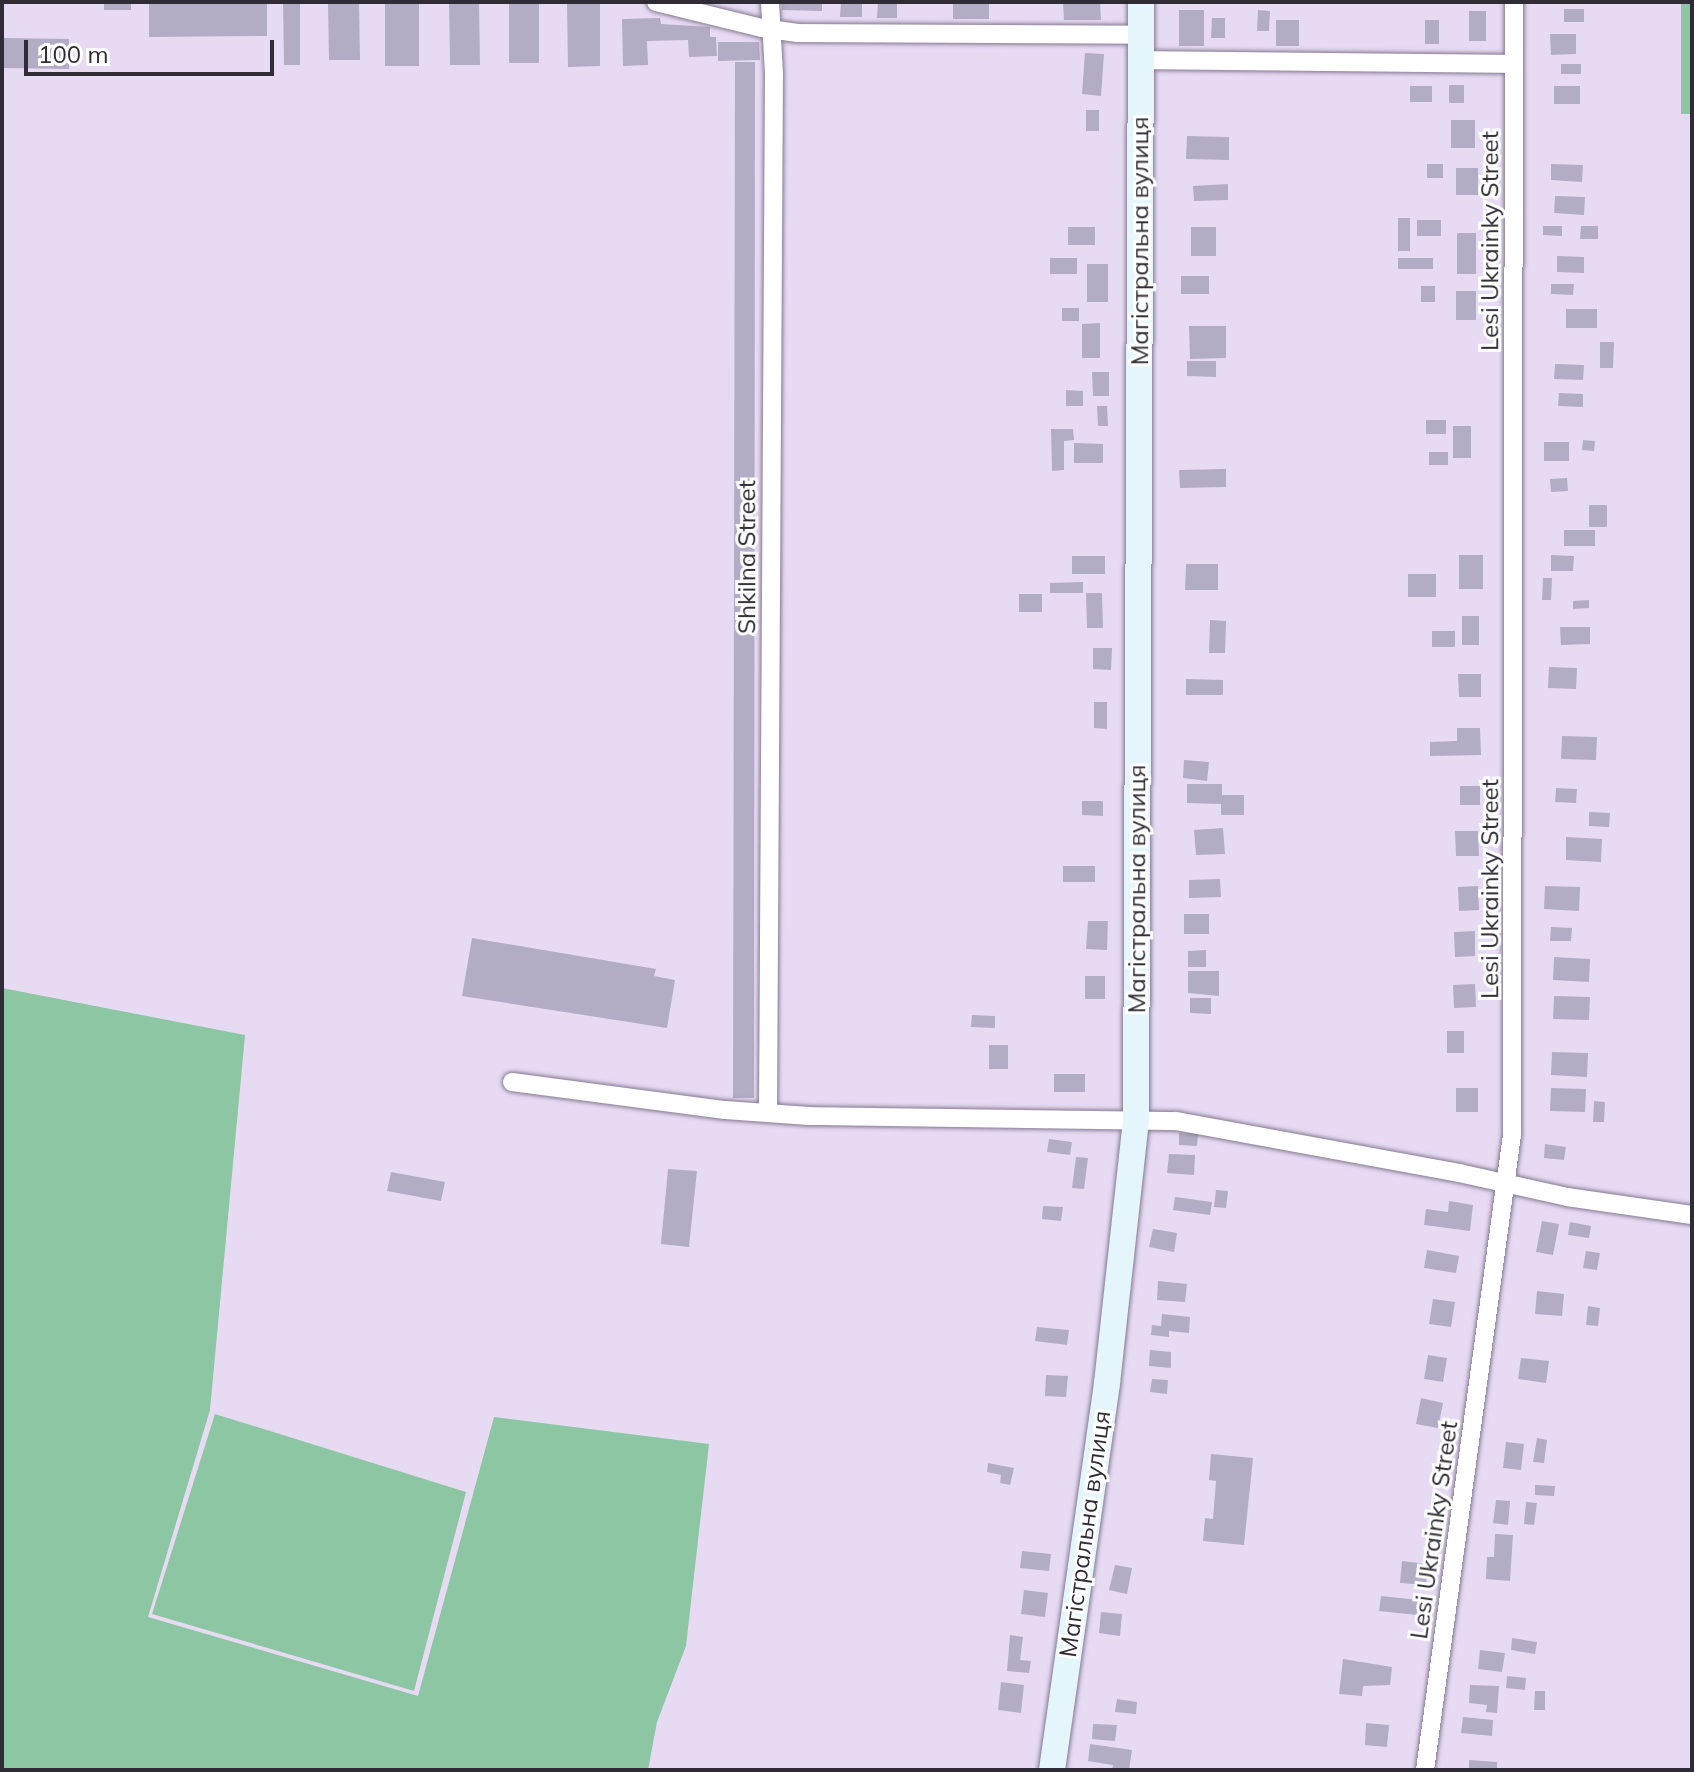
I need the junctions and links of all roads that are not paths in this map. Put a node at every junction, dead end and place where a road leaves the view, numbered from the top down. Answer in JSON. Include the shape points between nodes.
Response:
{"nodes":[{"id":1,"x":656,"y":2,"type":"edge"},
{"id":2,"x":770,"y":2,"type":"edge"},
{"id":3,"x":1141,"y":2,"type":"edge"},
{"id":4,"x":1514,"y":2,"type":"edge"},
{"id":5,"x":773,"y":30,"type":"junction"},
{"id":6,"x":1140,"y":48,"type":"junction"},
{"id":7,"x":1514,"y":64,"type":"junction"},
{"id":8,"x":512,"y":1082,"type":"dead end"},
{"id":9,"x":768,"y":1112,"type":"junction"},
{"id":10,"x":1136,"y":1120,"type":"junction"},
{"id":11,"x":1507,"y":1184,"type":"junction"},
{"id":12,"x":1692,"y":1215,"type":"edge"},
{"id":13,"x":1052,"y":1770,"type":"edge"},
{"id":14,"x":1425,"y":1770,"type":"edge"}],
"edges":[{"from":1,"to":5,"type":"street"},
{"from":2,"to":5,"type":"street","name":"Shkilna Street"},
{"from":3,"to":6,"type":"main road","name":"Магістральна вулиця"},
{"from":4,"to":7,"type":"street","name":"Lesi Ukrainky Street"},
{"from":5,"to":6,"type":"street"},
{"from":5,"to":9,"type":"street","name":"Shkilna Street"},
{"from":6,"to":7,"type":"street"},
{"from":6,"to":10,"type":"main road","name":"Магістральна вулиця"},
{"from":7,"to":11,"type":"street","name":"Lesi Ukrainky Street","via":[[1513,1072]]},
{"from":8,"to":9,"type":"street"},
{"from":9,"to":10,"type":"street","via":[[848,1118]]},
{"from":10,"to":11,"type":"street","via":[[1191,1123]]},
{"from":10,"to":13,"type":"main road","name":"Магістральна вулиця","via":[[1107,1383]]},
{"from":11,"to":12,"type":"street"},
{"from":11,"to":14,"type":"street","name":"Lesi Ukrainky Street"}]}
